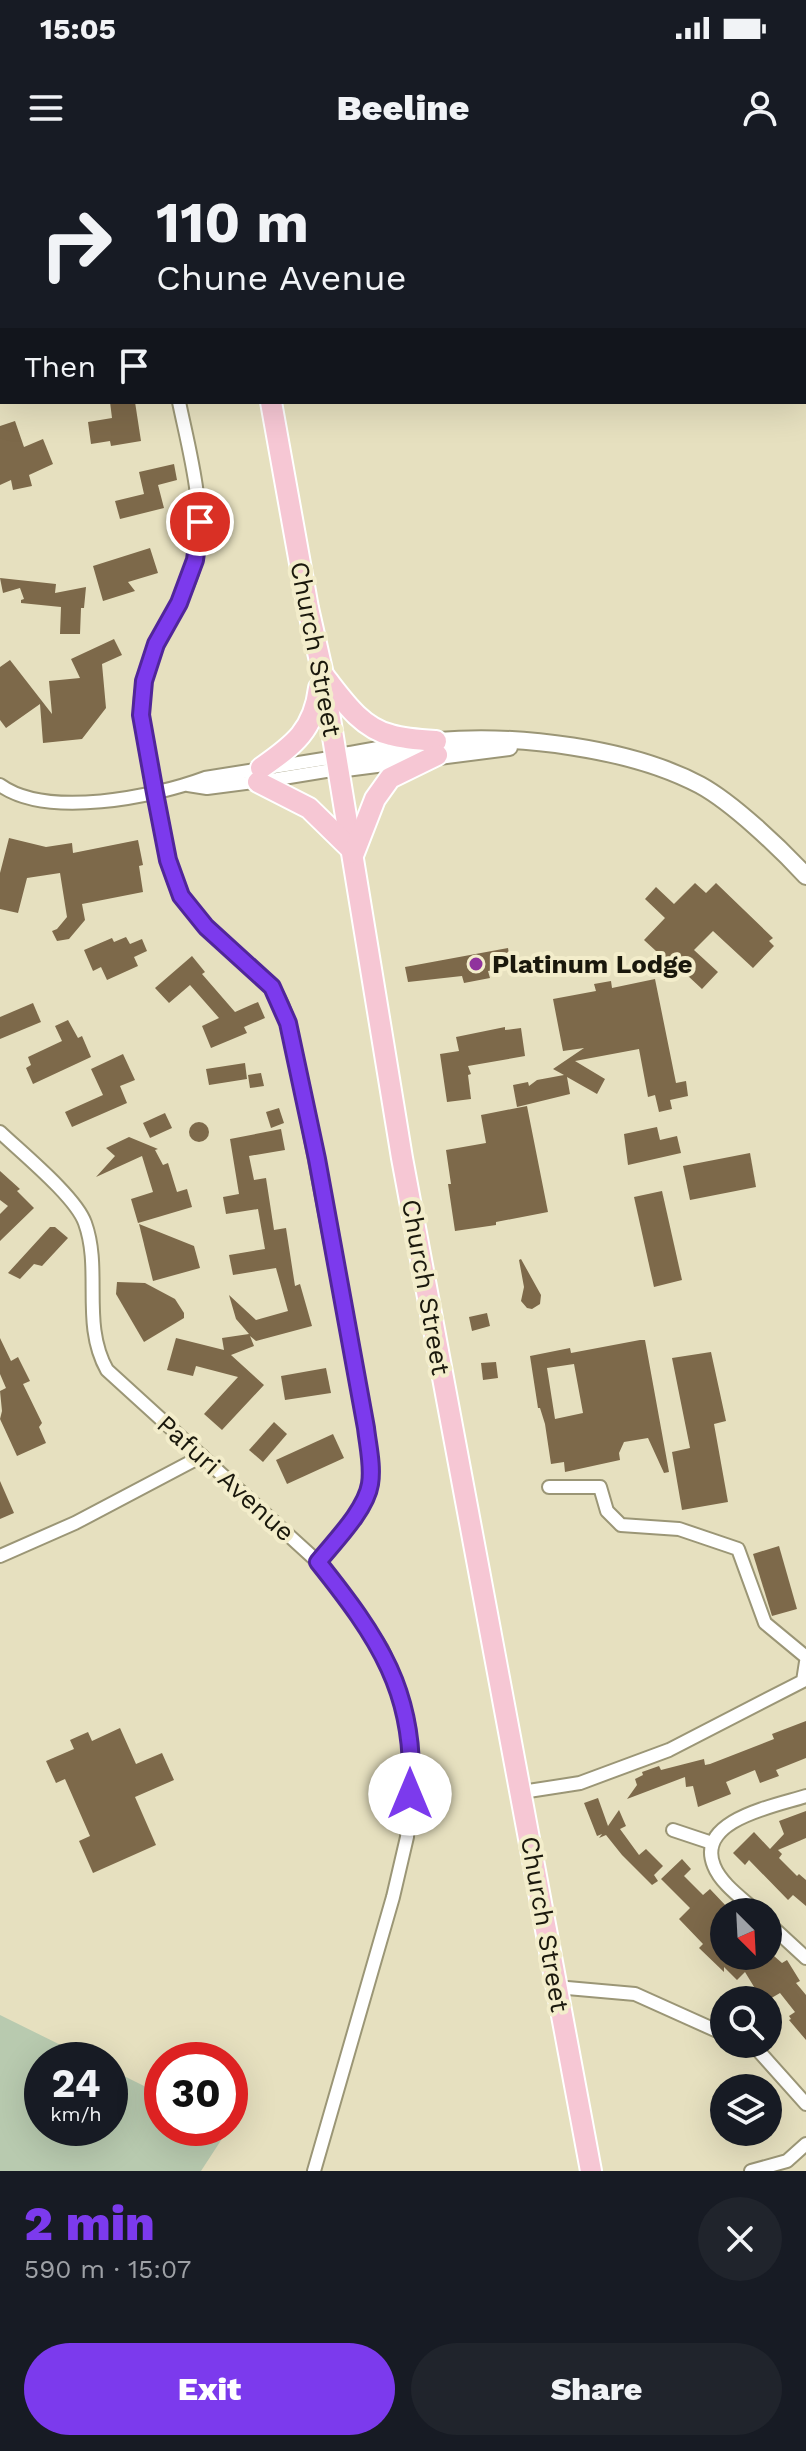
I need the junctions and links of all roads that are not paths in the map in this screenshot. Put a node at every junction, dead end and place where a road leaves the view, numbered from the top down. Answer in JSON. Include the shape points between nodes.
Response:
{"nodes":[{"id":1,"x":179,"y":404,"type":"edge"},
{"id":2,"x":271,"y":404,"type":"edge"},
{"id":3,"x":322,"y":671,"type":"junction"},
{"id":4,"x":436,"y":748,"type":"junction"},
{"id":5,"x":337,"y":763,"type":"junction"},
{"id":6,"x":260,"y":775,"type":"junction"},
{"id":7,"x":0,"y":785,"type":"edge"},
{"id":8,"x":155,"y":793,"type":"junction"},
{"id":9,"x":352,"y":852,"type":"junction"},
{"id":10,"x":806,"y":876,"type":"edge"},
{"id":11,"x":0,"y":1132,"type":"edge"},
{"id":12,"x":202,"y":1456,"type":"junction"},
{"id":13,"x":549,"y":1487,"type":"dead end"},
{"id":14,"x":0,"y":1556,"type":"edge"},
{"id":15,"x":318,"y":1562,"type":"junction"},
{"id":16,"x":806,"y":1660,"type":"edge"},
{"id":17,"x":522,"y":1792,"type":"junction"},
{"id":18,"x":806,"y":1796,"type":"edge"},
{"id":19,"x":673,"y":1830,"type":"dead end"},
{"id":20,"x":712,"y":1843,"type":"junction"},
{"id":21,"x":742,"y":1898,"type":"edge"},
{"id":22,"x":782,"y":1936,"type":"edge"},
{"id":23,"x":806,"y":1958,"type":"edge"},
{"id":24,"x":556,"y":1987,"type":"junction"},
{"id":25,"x":710,"y":2028,"type":"edge"},
{"id":26,"x":765,"y":2058,"type":"edge"},
{"id":27,"x":806,"y":2104,"type":"edge"},
{"id":28,"x":806,"y":2144,"type":"edge"},
{"id":29,"x":314,"y":2171,"type":"edge"},
{"id":30,"x":591,"y":2171,"type":"edge"},
{"id":31,"x":751,"y":2171,"type":"edge"}],
"edges":[{"from":1,"to":8,"type":"street","via":[[200,522],[195,560],[144,681],[141,715]]},
{"from":2,"to":3,"type":"main road","name":"Church Street"},
{"from":3,"to":4,"type":"main road","via":[[344,703],[375,729]]},
{"from":3,"to":5,"type":"main road","name":"Church Street"},
{"from":3,"to":6,"type":"main road","via":[[309,723]]},
{"from":4,"to":5,"type":"street"},
{"from":4,"to":9,"type":"main road","via":[[390,778],[371,806]]},
{"from":4,"to":10,"type":"street","via":[[483,739],[534,742],[624,757],[671,772],[703,786]]},
{"from":5,"to":6,"type":"street"},
{"from":5,"to":9,"type":"main road","name":"Church Street"},
{"from":6,"to":8,"type":"street","via":[[205,778]]},
{"from":6,"to":9,"type":"main road","via":[[309,808]]},
{"from":7,"to":8,"type":"street","via":[[30,799],[66,804]]},
{"from":8,"to":15,"type":"street","via":[[181,896],[206,927],[272,987],[295,1055],[371,1468],[363,1504]]},
{"from":9,"to":17,"type":"main road","name":"Church Street","via":[[402,1158]]},
{"from":11,"to":12,"type":"street","name":"Pafuri Avenue","via":[[84,1220],[90,1238],[95,1333],[107,1370]]},
{"from":12,"to":14,"type":"street"},
{"from":12,"to":15,"type":"street","name":"Pafuri Avenue"},
{"from":13,"to":16,"type":"street","via":[[600,1487],[607,1511],[621,1525],[679,1529],[738,1549],[765,1623]]},
{"from":15,"to":29,"type":"street","name":"Pafuri Avenue","via":[[387,1662],[408,1722],[412,1772],[407,1837],[393,1897]]},
{"from":16,"to":17,"type":"street","via":[[803,1681],[669,1750],[580,1783]]},
{"from":17,"to":24,"type":"main road","name":"Church Street"},
{"from":18,"to":20,"type":"street","via":[[724,1827]]},
{"from":19,"to":20,"type":"street"},
{"from":20,"to":21,"type":"street","via":[[714,1867]]},
{"from":22,"to":23,"type":"street"},
{"from":24,"to":25,"type":"street","via":[[635,1994]]},
{"from":24,"to":30,"type":"main road","name":"Church Street"},
{"from":26,"to":27,"type":"street"},
{"from":28,"to":31,"type":"street","via":[[787,2161]]}]}
